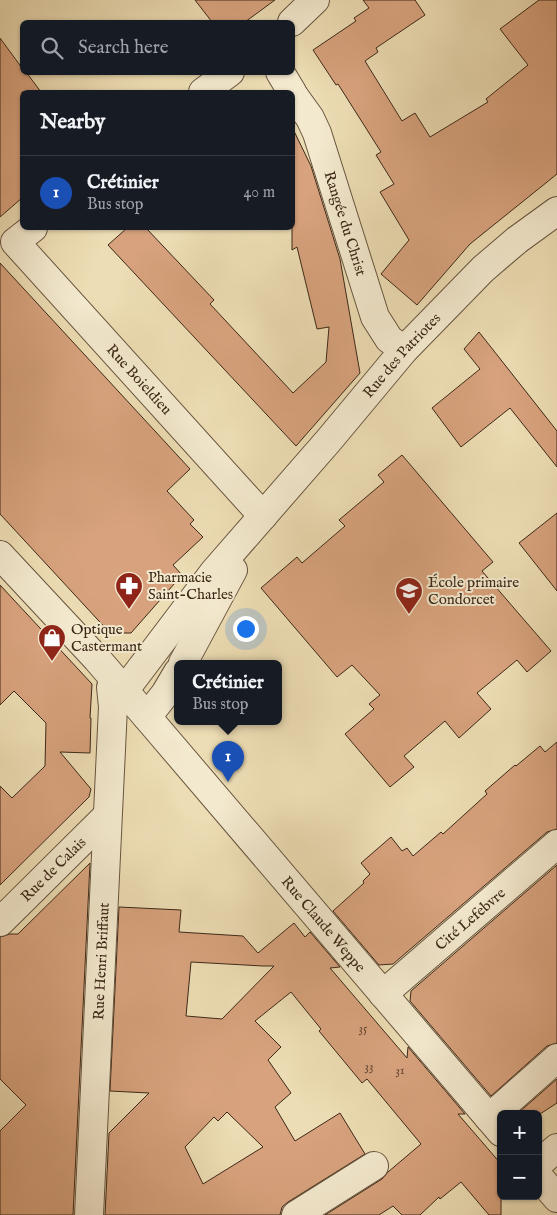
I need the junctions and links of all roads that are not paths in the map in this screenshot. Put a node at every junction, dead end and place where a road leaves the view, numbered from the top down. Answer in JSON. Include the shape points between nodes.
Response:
{"nodes":[{"id":1,"x":315,"y":0,"type":"edge"},
{"id":2,"x":294,"y":20,"type":"edge"},
{"id":3,"x":226,"y":75,"type":"edge"},
{"id":4,"x":282,"y":75,"type":"edge"},
{"id":5,"x":206,"y":90,"type":"edge"},
{"id":6,"x":290,"y":90,"type":"edge"},
{"id":7,"x":295,"y":97,"type":"edge"},
{"id":8,"x":557,"y":211,"type":"edge"},
{"id":9,"x":24,"y":235,"type":"edge"},
{"id":10,"x":404,"y":350,"type":"junction"},
{"id":11,"x":263,"y":516,"type":"junction"},
{"id":12,"x":0,"y":555,"type":"edge"},
{"id":13,"x":185,"y":660,"type":"edge"},
{"id":14,"x":174,"y":679,"type":"edge"},
{"id":15,"x":118,"y":699,"type":"junction"},
{"id":16,"x":147,"y":717,"type":"junction"},
{"id":17,"x":110,"y":758,"type":"junction"},
{"id":18,"x":183,"y":760,"type":"junction"},
{"id":19,"x":107,"y":816,"type":"junction"},
{"id":20,"x":557,"y":844,"type":"edge"},
{"id":21,"x":0,"y":922,"type":"edge"},
{"id":22,"x":383,"y":994,"type":"junction"},
{"id":23,"x":557,"y":1058,"type":"edge"},
{"id":24,"x":495,"y":1125,"type":"edge"},
{"id":25,"x":557,"y":1148,"type":"edge"},
{"id":26,"x":542,"y":1161,"type":"edge"},
{"id":27,"x":374,"y":1166,"type":"dead end"},
{"id":28,"x":542,"y":1181,"type":"edge"},
{"id":29,"x":557,"y":1198,"type":"edge"},
{"id":30,"x":88,"y":1215,"type":"edge"},
{"id":31,"x":296,"y":1215,"type":"edge"}],
"edges":[{"from":1,"to":2,"type":"street"},
{"from":3,"to":5,"type":"street"},
{"from":4,"to":6,"type":"street","name":"Rangée du Christ"},
{"from":7,"to":10,"type":"street","name":"Rangée du Christ","via":[[310,118],[320,141],[375,317],[389,339]]},
{"from":8,"to":10,"type":"street","name":"Rue des Patriotes","via":[[478,274]]},
{"from":9,"to":11,"type":"street","name":"Rue Boieldieu"},
{"from":10,"to":11,"type":"street","name":"Rue des Patriotes"},
{"from":11,"to":13,"type":"street","name":"Rue des Patriotes"},
{"from":11,"to":15,"type":"street","name":"Rue des Patriotes","via":[[214,572]]},
{"from":12,"to":15,"type":"street","name":"Rue Henri Briffaut","via":[[96,660]]},
{"from":14,"to":16,"type":"street"},
{"from":15,"to":16,"type":"street","name":"Rue Claude Weppe"},
{"from":15,"to":17,"type":"street","name":"Rue Henri Briffaut"},
{"from":16,"to":18,"type":"street","name":"Rue Claude Weppe"},
{"from":17,"to":18,"type":"street","via":[[122,740],[136,732],[154,736]]},
{"from":17,"to":19,"type":"street","name":"Rue Henri Briffaut"},
{"from":18,"to":22,"type":"street","name":"Rue Claude Weppe"},
{"from":19,"to":21,"type":"street","name":"Rue de Calais"},
{"from":19,"to":30,"type":"street","name":"Rue Henri Briffaut"},
{"from":20,"to":22,"type":"street","name":"Cité Lefebvre"},
{"from":22,"to":24,"type":"street","name":"Rue Claude Weppe"},
{"from":23,"to":24,"type":"street"},
{"from":25,"to":26,"type":"street"},
{"from":27,"to":31,"type":"street"},
{"from":28,"to":29,"type":"street"}]}
